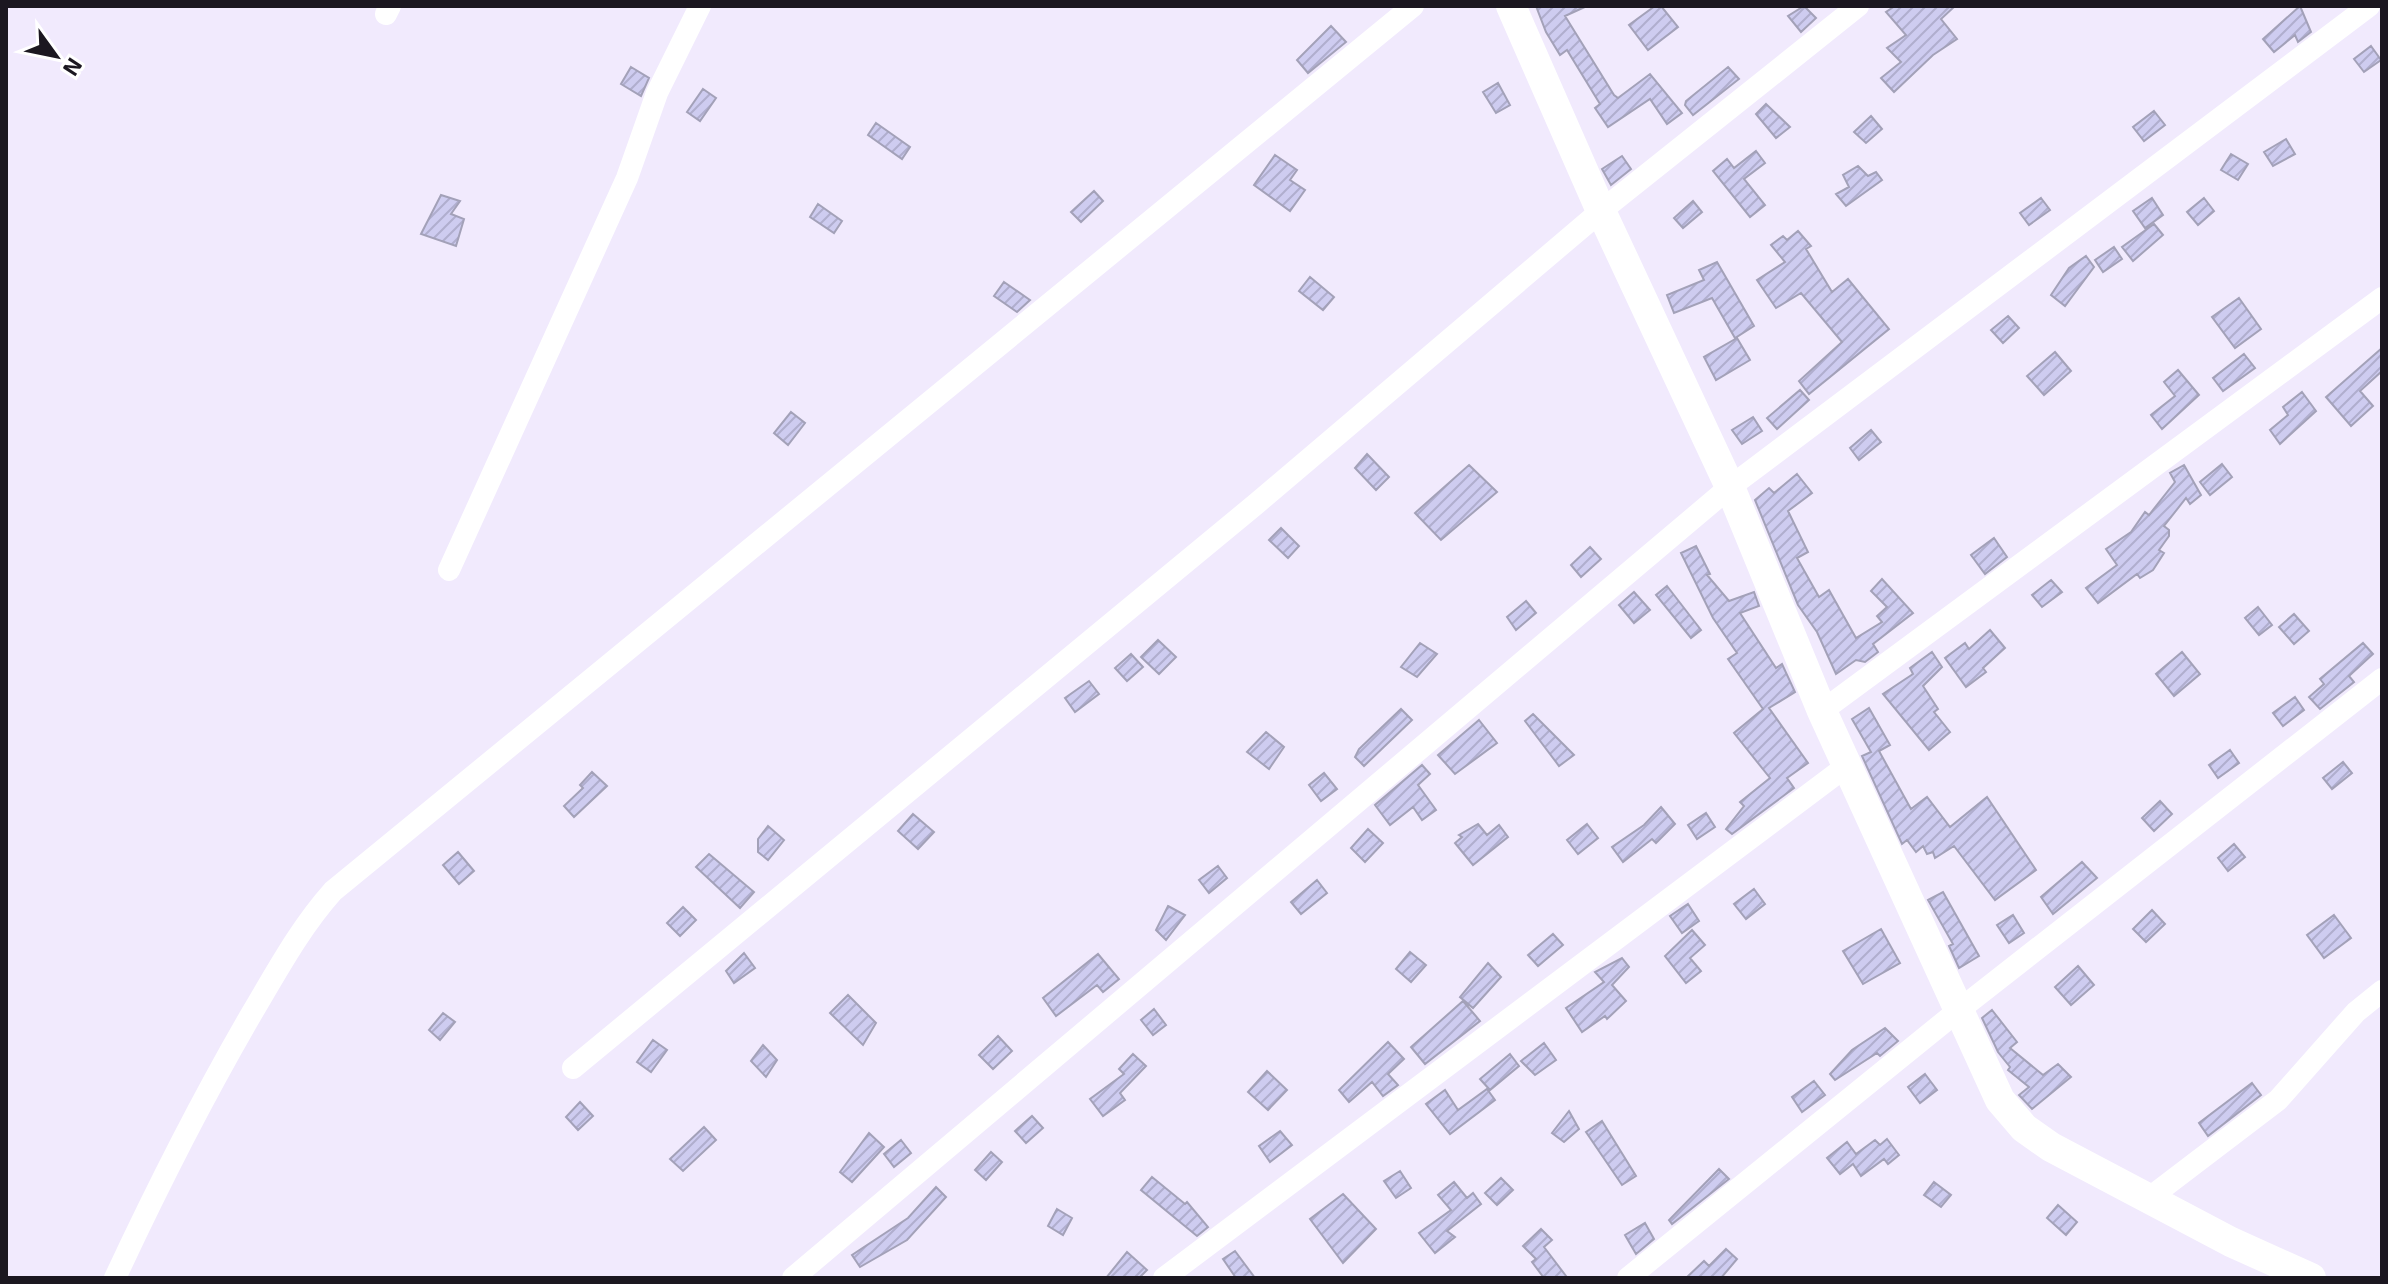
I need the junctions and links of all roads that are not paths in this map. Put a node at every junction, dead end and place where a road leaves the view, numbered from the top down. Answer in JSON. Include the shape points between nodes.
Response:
{"nodes":[{"id":1,"x":700,"y":6,"type":"edge"},
{"id":2,"x":1413,"y":6,"type":"edge"},
{"id":3,"x":1511,"y":6,"type":"edge"},
{"id":4,"x":1858,"y":6,"type":"edge"},
{"id":5,"x":2369,"y":6,"type":"edge"},
{"id":6,"x":1601,"y":211,"type":"junction"},
{"id":7,"x":2382,"y":298,"type":"edge"},
{"id":8,"x":1730,"y":487,"type":"junction"},
{"id":9,"x":449,"y":570,"type":"dead end"},
{"id":10,"x":2382,"y":679,"type":"edge"},
{"id":11,"x":1822,"y":711,"type":"junction"},
{"id":12,"x":1848,"y":765,"type":"junction"},
{"id":13,"x":2382,"y":991,"type":"edge"},
{"id":14,"x":1959,"y":1010,"type":"junction"},
{"id":15,"x":573,"y":1068,"type":"dead end"},
{"id":16,"x":2148,"y":1199,"type":"junction"},
{"id":17,"x":115,"y":1278,"type":"edge"},
{"id":18,"x":793,"y":1278,"type":"edge"},
{"id":19,"x":1164,"y":1278,"type":"edge"},
{"id":20,"x":1628,"y":1278,"type":"edge"},
{"id":21,"x":2311,"y":1278,"type":"edge"}],
"edges":[{"from":1,"to":9,"type":"street"},
{"from":2,"to":17,"type":"street","via":[[333,891],[293,943],[232,1048]]},
{"from":3,"to":6,"type":"street"},
{"from":4,"to":6,"type":"street"},
{"from":5,"to":8,"type":"street"},
{"from":6,"to":8,"type":"street"},
{"from":6,"to":15,"type":"street","via":[[1244,514]]},
{"from":7,"to":11,"type":"street"},
{"from":8,"to":11,"type":"street"},
{"from":8,"to":18,"type":"street"},
{"from":10,"to":14,"type":"street"},
{"from":11,"to":12,"type":"street"},
{"from":12,"to":14,"type":"street"},
{"from":12,"to":19,"type":"street"},
{"from":13,"to":16,"type":"street","via":[[2356,1012],[2278,1100]]},
{"from":14,"to":16,"type":"street","via":[[2000,1100],[2024,1128]]},
{"from":14,"to":20,"type":"street"},
{"from":16,"to":21,"type":"street"}]}
